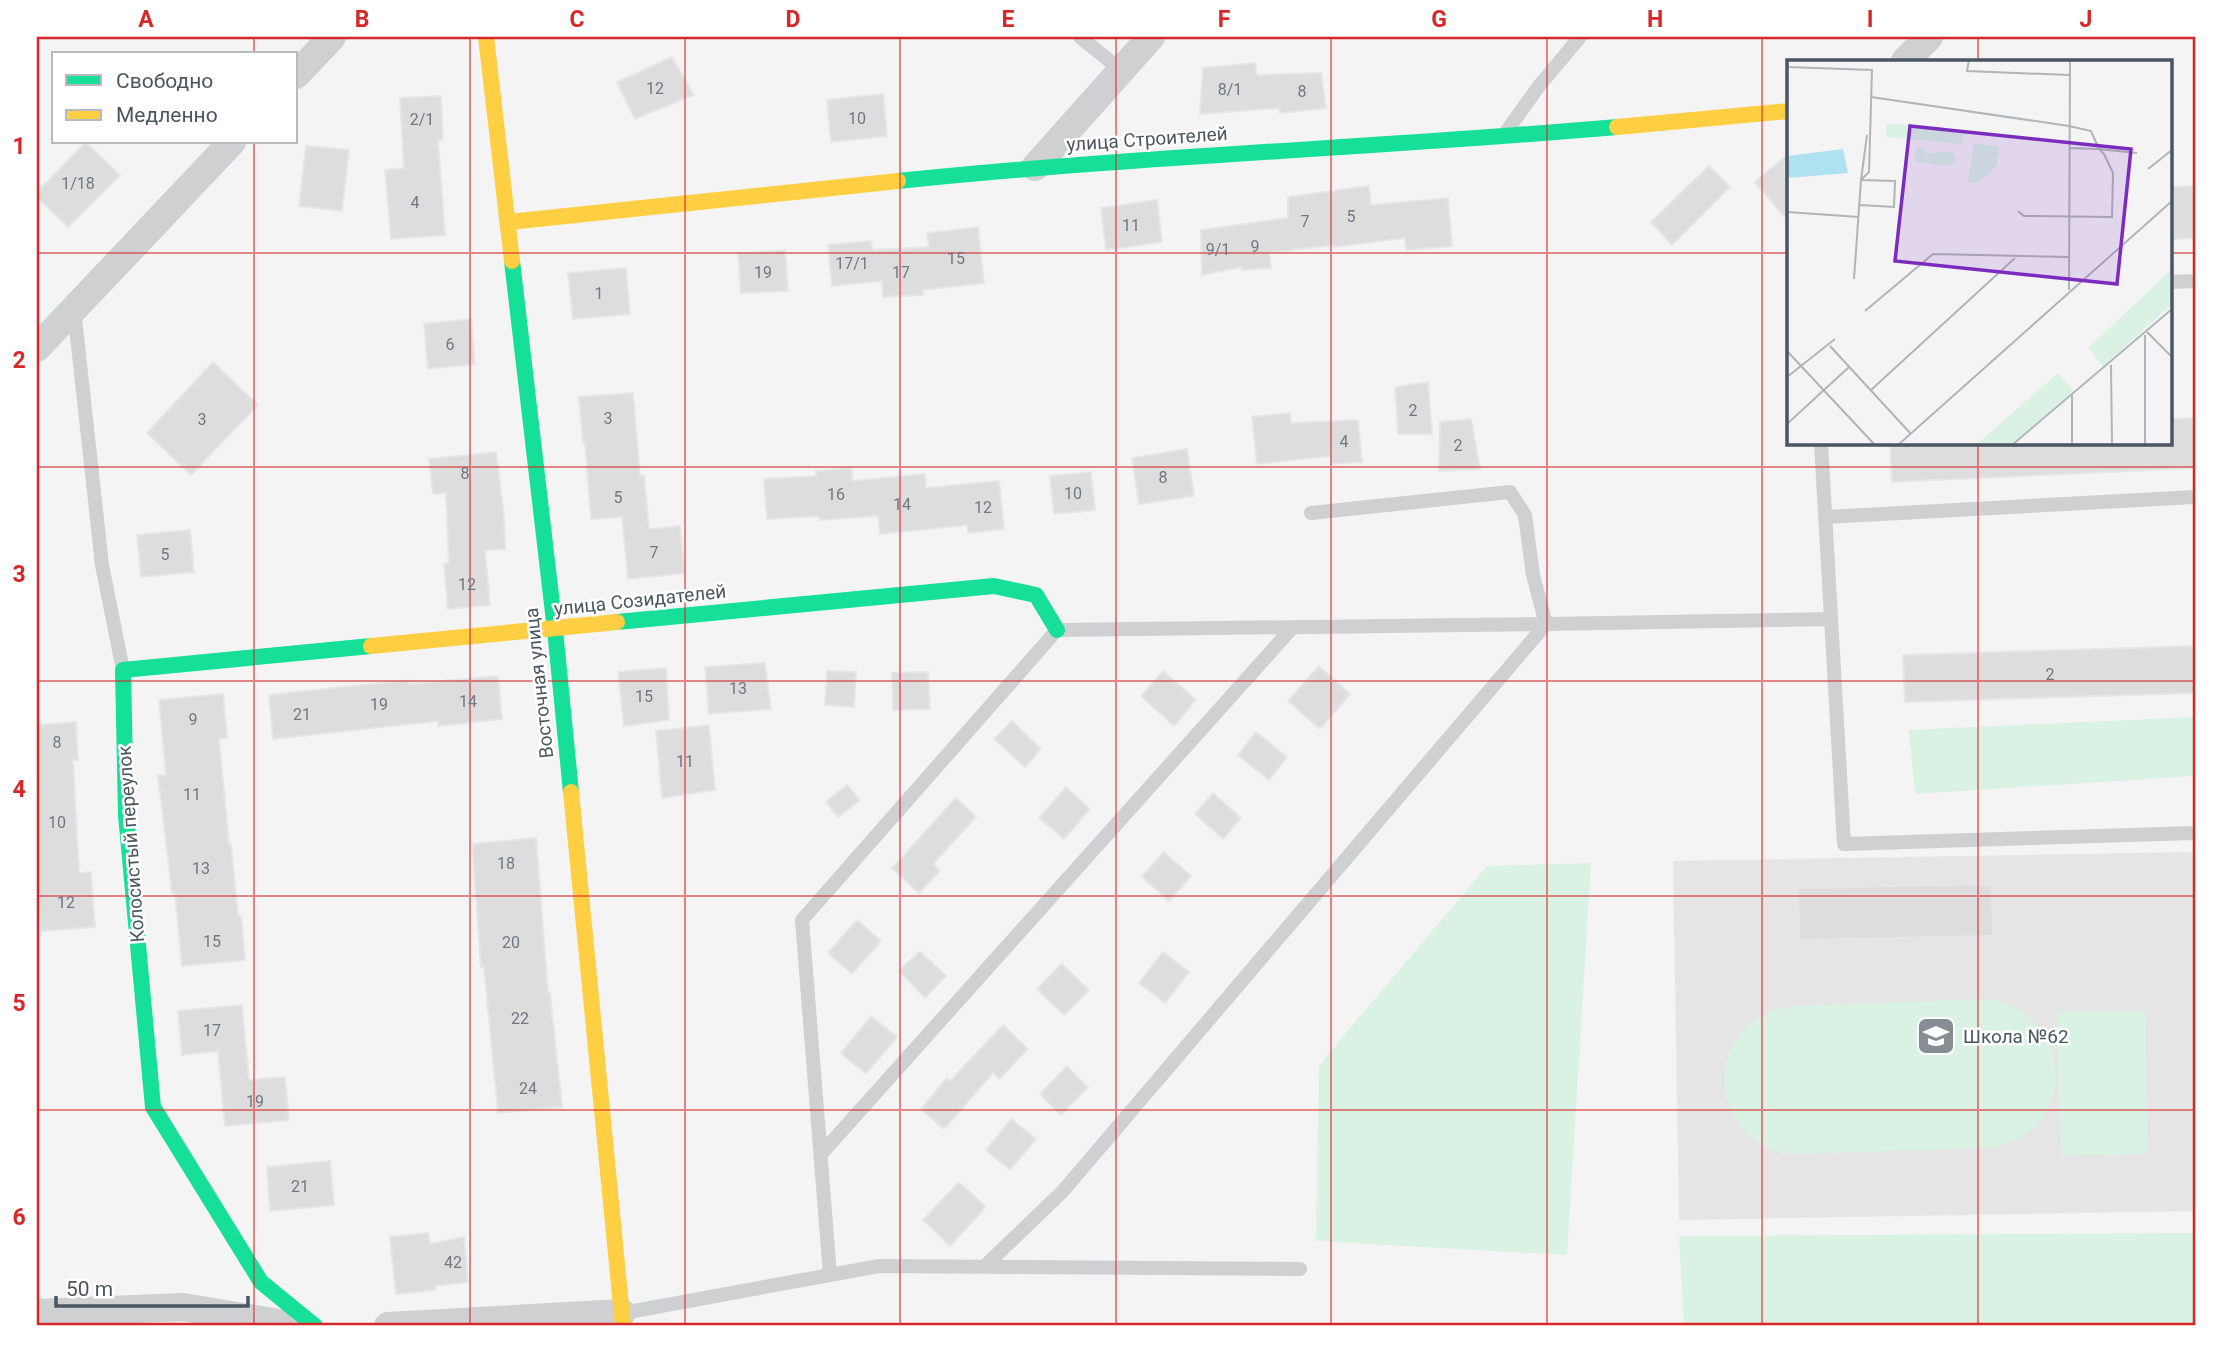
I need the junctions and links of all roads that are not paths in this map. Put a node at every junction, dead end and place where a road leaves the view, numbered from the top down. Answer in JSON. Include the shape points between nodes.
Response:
{"nodes":[{"id":1,"x":332,"y":37,"type":"edge"},
{"id":2,"x":486,"y":37,"type":"edge"},
{"id":3,"x":1080,"y":37,"type":"edge"},
{"id":4,"x":1151,"y":37,"type":"edge"},
{"id":5,"x":1580,"y":37,"type":"edge"},
{"id":6,"x":1929,"y":37,"type":"edge"},
{"id":7,"x":1906,"y":60,"type":"edge"},
{"id":8,"x":1121,"y":70,"type":"junction"},
{"id":9,"x":298,"y":73,"type":"edge"},
{"id":10,"x":1787,"y":111,"type":"edge"},
{"id":11,"x":1502,"y":137,"type":"junction"},
{"id":12,"x":230,"y":144,"type":"edge"},
{"id":13,"x":1035,"y":167,"type":"junction"},
{"id":14,"x":509,"y":222,"type":"junction"},
{"id":15,"x":2195,"y":281,"type":"edge"},
{"id":16,"x":2172,"y":282,"type":"edge"},
{"id":17,"x":74,"y":307,"type":"junction"},
{"id":18,"x":37,"y":348,"type":"edge"},
{"id":19,"x":1821,"y":444,"type":"edge"},
{"id":20,"x":2195,"y":497,"type":"edge"},
{"id":21,"x":1311,"y":513,"type":"dead end"},
{"id":22,"x":1826,"y":517,"type":"junction"},
{"id":23,"x":1831,"y":619,"type":"junction"},
{"id":24,"x":1546,"y":624,"type":"junction"},
{"id":25,"x":1293,"y":627,"type":"junction"},
{"id":26,"x":555,"y":630,"type":"junction"},
{"id":27,"x":1057,"y":630,"type":"junction"},
{"id":28,"x":122,"y":670,"type":"junction"},
{"id":29,"x":2195,"y":833,"type":"edge"},
{"id":30,"x":821,"y":1154,"type":"junction"},
{"id":31,"x":984,"y":1267,"type":"junction"},
{"id":32,"x":1300,"y":1269,"type":"dead end"},
{"id":33,"x":830,"y":1275,"type":"junction"},
{"id":34,"x":37,"y":1313,"type":"edge"},
{"id":35,"x":622,"y":1320,"type":"edge"},
{"id":36,"x":297,"y":1326,"type":"edge"},
{"id":37,"x":315,"y":1326,"type":"edge"},
{"id":38,"x":388,"y":1326,"type":"edge"}],
"edges":[{"from":1,"to":9,"type":"street"},
{"from":2,"to":14,"type":"street","name":"Восточная улица"},
{"from":3,"to":8,"type":"lane"},
{"from":4,"to":8,"type":"street"},
{"from":5,"to":11,"type":"lane"},
{"from":6,"to":7,"type":"street"},
{"from":8,"to":13,"type":"street"},
{"from":10,"to":11,"type":"street","name":"улица Строителей"},
{"from":11,"to":13,"type":"street","name":"улица Строителей"},
{"from":12,"to":17,"type":"street"},
{"from":13,"to":14,"type":"street","name":"улица Строителей"},
{"from":14,"to":26,"type":"street","name":"Восточная улица"},
{"from":15,"to":16,"type":"lane"},
{"from":17,"to":18,"type":"street"},
{"from":17,"to":28,"type":"lane","name":"Колосистый переулок","via":[[102,565]]},
{"from":19,"to":22,"type":"lane"},
{"from":20,"to":22,"type":"lane"},
{"from":21,"to":24,"type":"lane","via":[[1510,492],[1525,515]]},
{"from":22,"to":23,"type":"lane"},
{"from":23,"to":24,"type":"lane"},
{"from":23,"to":29,"type":"lane","via":[[1844,844]]},
{"from":24,"to":25,"type":"lane"},
{"from":24,"to":31,"type":"lane","via":[[1063,1191]]},
{"from":25,"to":27,"type":"lane"},
{"from":25,"to":30,"type":"lane"},
{"from":26,"to":27,"type":"street","name":"улица Созидателей","via":[[994,586],[1036,595]]},
{"from":26,"to":28,"type":"street","name":"улица Созидателей"},
{"from":26,"to":35,"type":"street","name":"Восточная улица"},
{"from":27,"to":30,"type":"lane","via":[[802,920]]},
{"from":28,"to":37,"type":"street","name":"Колосистый переулок","via":[[126,816],[153,1107],[261,1282]]},
{"from":30,"to":33,"type":"lane"},
{"from":31,"to":32,"type":"lane"},
{"from":31,"to":33,"type":"lane","via":[[879,1266]]},
{"from":33,"to":35,"type":"lane"},
{"from":34,"to":36,"type":"street","via":[[183,1307]]},
{"from":35,"to":38,"type":"street"}]}
